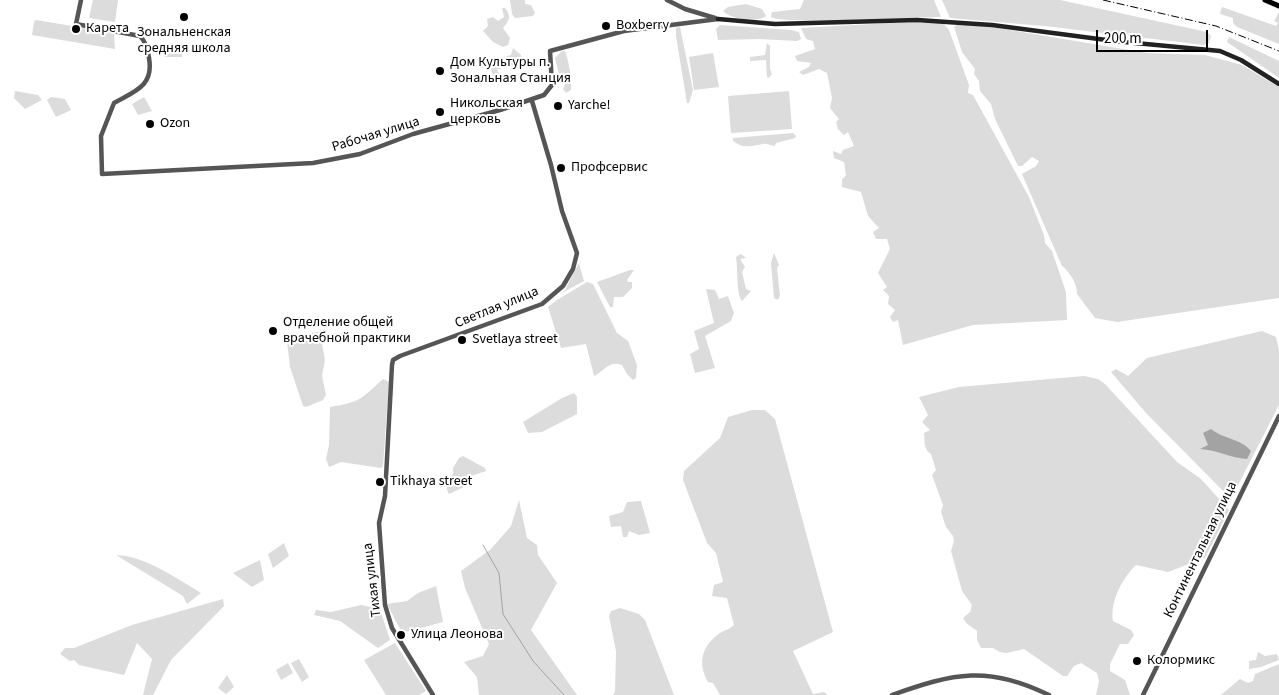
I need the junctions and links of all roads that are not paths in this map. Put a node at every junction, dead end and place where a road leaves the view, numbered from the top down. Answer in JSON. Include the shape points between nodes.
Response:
{"nodes":[{"id":1,"x":81,"y":0,"type":"edge"},
{"id":2,"x":667,"y":0,"type":"edge"},
{"id":3,"x":1265,"y":0,"type":"edge"},
{"id":4,"x":1279,"y":6,"type":"edge"},
{"id":5,"x":718,"y":19,"type":"junction"},
{"id":6,"x":1279,"y":84,"type":"edge"},
{"id":7,"x":532,"y":100,"type":"junction"},
{"id":8,"x":393,"y":360,"type":"joint"},
{"id":9,"x":1279,"y":416,"type":"edge"},
{"id":10,"x":433,"y":695,"type":"edge"},
{"id":11,"x":892,"y":695,"type":"edge"},
{"id":12,"x":1050,"y":695,"type":"edge"},
{"id":13,"x":1143,"y":695,"type":"edge"}],
"edges":[{"from":1,"to":7,"type":"street","name":"Рабочая улица","via":[[76,24],[140,36],[152,69],[141,87],[114,102],[101,136],[102,174],[340,160],[413,134]]},
{"from":2,"to":5,"type":"street"},
{"from":3,"to":4,"type":"main road"},
{"from":5,"to":6,"type":"main road","via":[[792,25],[942,21],[1220,51]]},
{"from":5,"to":7,"type":"street","name":"Рабочая улица","via":[[624,31],[550,51],[552,85],[544,95]]},
{"from":7,"to":8,"type":"street","name":"Светлая улица","via":[[562,211],[577,253],[570,276],[542,304]]},
{"from":8,"to":10,"type":"street","name":"Тихая улица","via":[[379,532],[387,618]]},
{"from":9,"to":13,"type":"street","name":"Континентальная улица"},
{"from":11,"to":12,"type":"street","via":[[947,677],[980,675],[1016,681]]}]}
